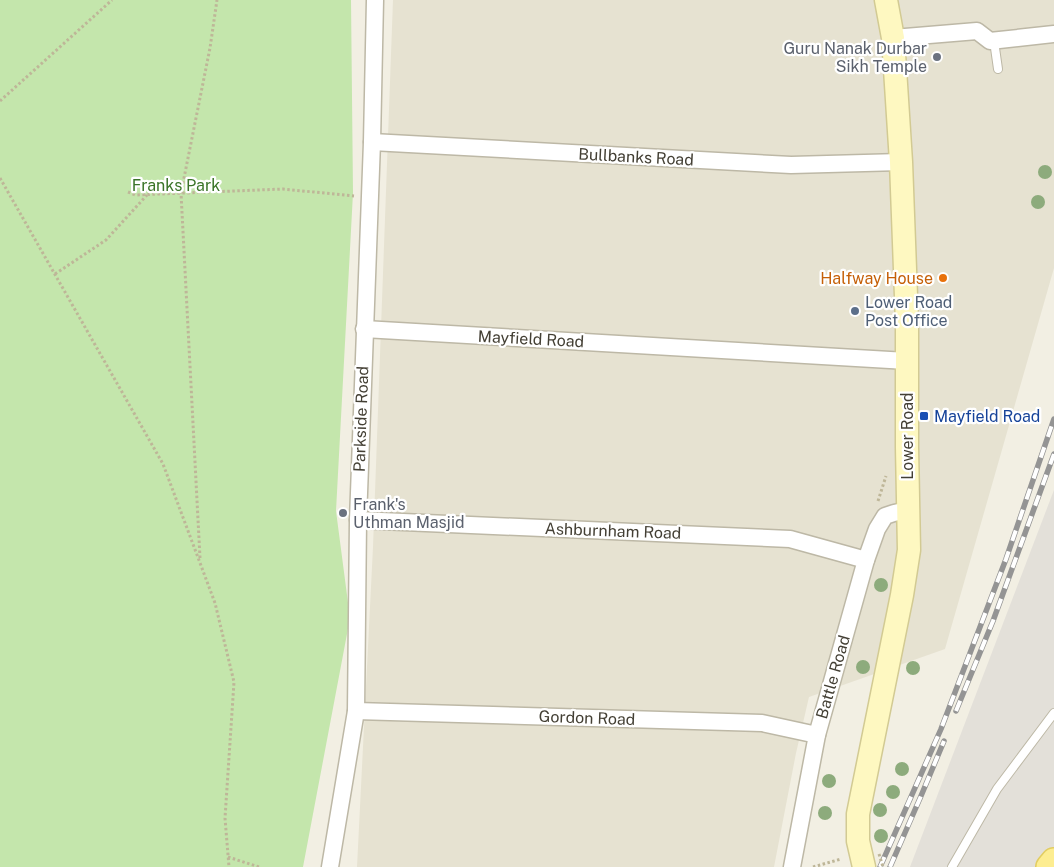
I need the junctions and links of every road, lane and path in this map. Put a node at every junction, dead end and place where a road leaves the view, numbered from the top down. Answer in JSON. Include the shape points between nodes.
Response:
{"nodes":[{"id":1,"x":112,"y":0,"type":"edge"},
{"id":2,"x":217,"y":0,"type":"edge"},
{"id":3,"x":375,"y":0,"type":"edge"},
{"id":4,"x":886,"y":0,"type":"edge"},
{"id":5,"x":1054,"y":34,"type":"edge"},
{"id":6,"x":893,"y":38,"type":"junction"},
{"id":7,"x":994,"y":41,"type":"junction"},
{"id":8,"x":998,"y":69,"type":"dead end"},
{"id":9,"x":0,"y":101,"type":"edge"},
{"id":10,"x":372,"y":142,"type":"junction"},
{"id":11,"x":901,"y":162,"type":"junction"},
{"id":12,"x":0,"y":178,"type":"edge"},
{"id":13,"x":128,"y":192,"type":"dead end"},
{"id":14,"x":181,"y":193,"type":"junction"},
{"id":15,"x":148,"y":195,"type":"junction"},
{"id":16,"x":370,"y":198,"type":"junction"},
{"id":17,"x":55,"y":274,"type":"junction"},
{"id":18,"x":364,"y":329,"type":"junction"},
{"id":19,"x":907,"y":361,"type":"junction"},
{"id":20,"x":908,"y":510,"type":"junction"},
{"id":21,"x":358,"y":520,"type":"junction"},
{"id":22,"x":866,"y":560,"type":"junction"},
{"id":23,"x":200,"y":561,"type":"junction"},
{"id":24,"x":356,"y":711,"type":"junction"},
{"id":25,"x":1054,"y":713,"type":"edge"},
{"id":26,"x":817,"y":735,"type":"junction"},
{"id":27,"x":228,"y":857,"type":"junction"},
{"id":28,"x":862,"y":860,"type":"edge"},
{"id":29,"x":1054,"y":860,"type":"edge"},
{"id":30,"x":229,"y":867,"type":"edge"},
{"id":31,"x":259,"y":867,"type":"edge"},
{"id":32,"x":330,"y":867,"type":"edge"},
{"id":33,"x":792,"y":867,"type":"edge"},
{"id":34,"x":813,"y":867,"type":"edge"},
{"id":35,"x":883,"y":867,"type":"edge"},
{"id":36,"x":952,"y":867,"type":"edge"},
{"id":37,"x":1050,"y":867,"type":"edge"}],
"edges":[{"from":1,"to":9,"type":"path"},
{"from":2,"to":14,"type":"path"},
{"from":3,"to":10,"type":"street","name":"Parkside Road"},
{"from":4,"to":6,"type":"main road","name":"Lower Road"},
{"from":5,"to":7,"type":"street"},
{"from":6,"to":7,"type":"street","via":[[977,31]]},
{"from":6,"to":11,"type":"main road","name":"Lower Road"},
{"from":7,"to":8,"type":"lane"},
{"from":10,"to":11,"type":"street","name":"Bullbanks Road","via":[[790,165]]},
{"from":10,"to":16,"type":"street","name":"Parkside Road"},
{"from":11,"to":19,"type":"main road","name":"Lower Road"},
{"from":12,"to":17,"type":"path"},
{"from":13,"to":15,"type":"path"},
{"from":14,"to":15,"type":"path"},
{"from":14,"to":16,"type":"path","via":[[283,189]]},
{"from":14,"to":23,"type":"path"},
{"from":15,"to":17,"type":"path","via":[[106,240]]},
{"from":16,"to":18,"type":"street","name":"Parkside Road"},
{"from":17,"to":23,"type":"path","via":[[163,464]]},
{"from":18,"to":19,"type":"street","name":"Mayfield Road"},
{"from":18,"to":21,"type":"street","name":"Parkside Road"},
{"from":19,"to":20,"type":"main road","name":"Lower Road"},
{"from":20,"to":22,"type":"street","name":"Battle Road","via":[[885,516],[877,528]]},
{"from":20,"to":28,"type":"main road","name":"Lower Road","via":[[909,550],[902,596],[858,814]]},
{"from":21,"to":22,"type":"street","name":"Ashburnham Road","via":[[790,539]]},
{"from":21,"to":24,"type":"street","name":"Parkside Road"},
{"from":22,"to":26,"type":"street","name":"Battle Road"},
{"from":23,"to":27,"type":"path","via":[[215,602],[234,682],[225,818]]},
{"from":24,"to":26,"type":"street","name":"Gordon Road","via":[[762,723]]},
{"from":24,"to":32,"type":"street","name":"Parkside Road"},
{"from":25,"to":36,"type":"lane","via":[[997,789]]},
{"from":26,"to":33,"type":"street","name":"Battle Road"},
{"from":27,"to":30,"type":"path"},
{"from":27,"to":31,"type":"path"},
{"from":28,"to":34,"type":"path"},
{"from":28,"to":35,"type":"path","bridge":true},
{"from":29,"to":37,"type":"main road"}]}
